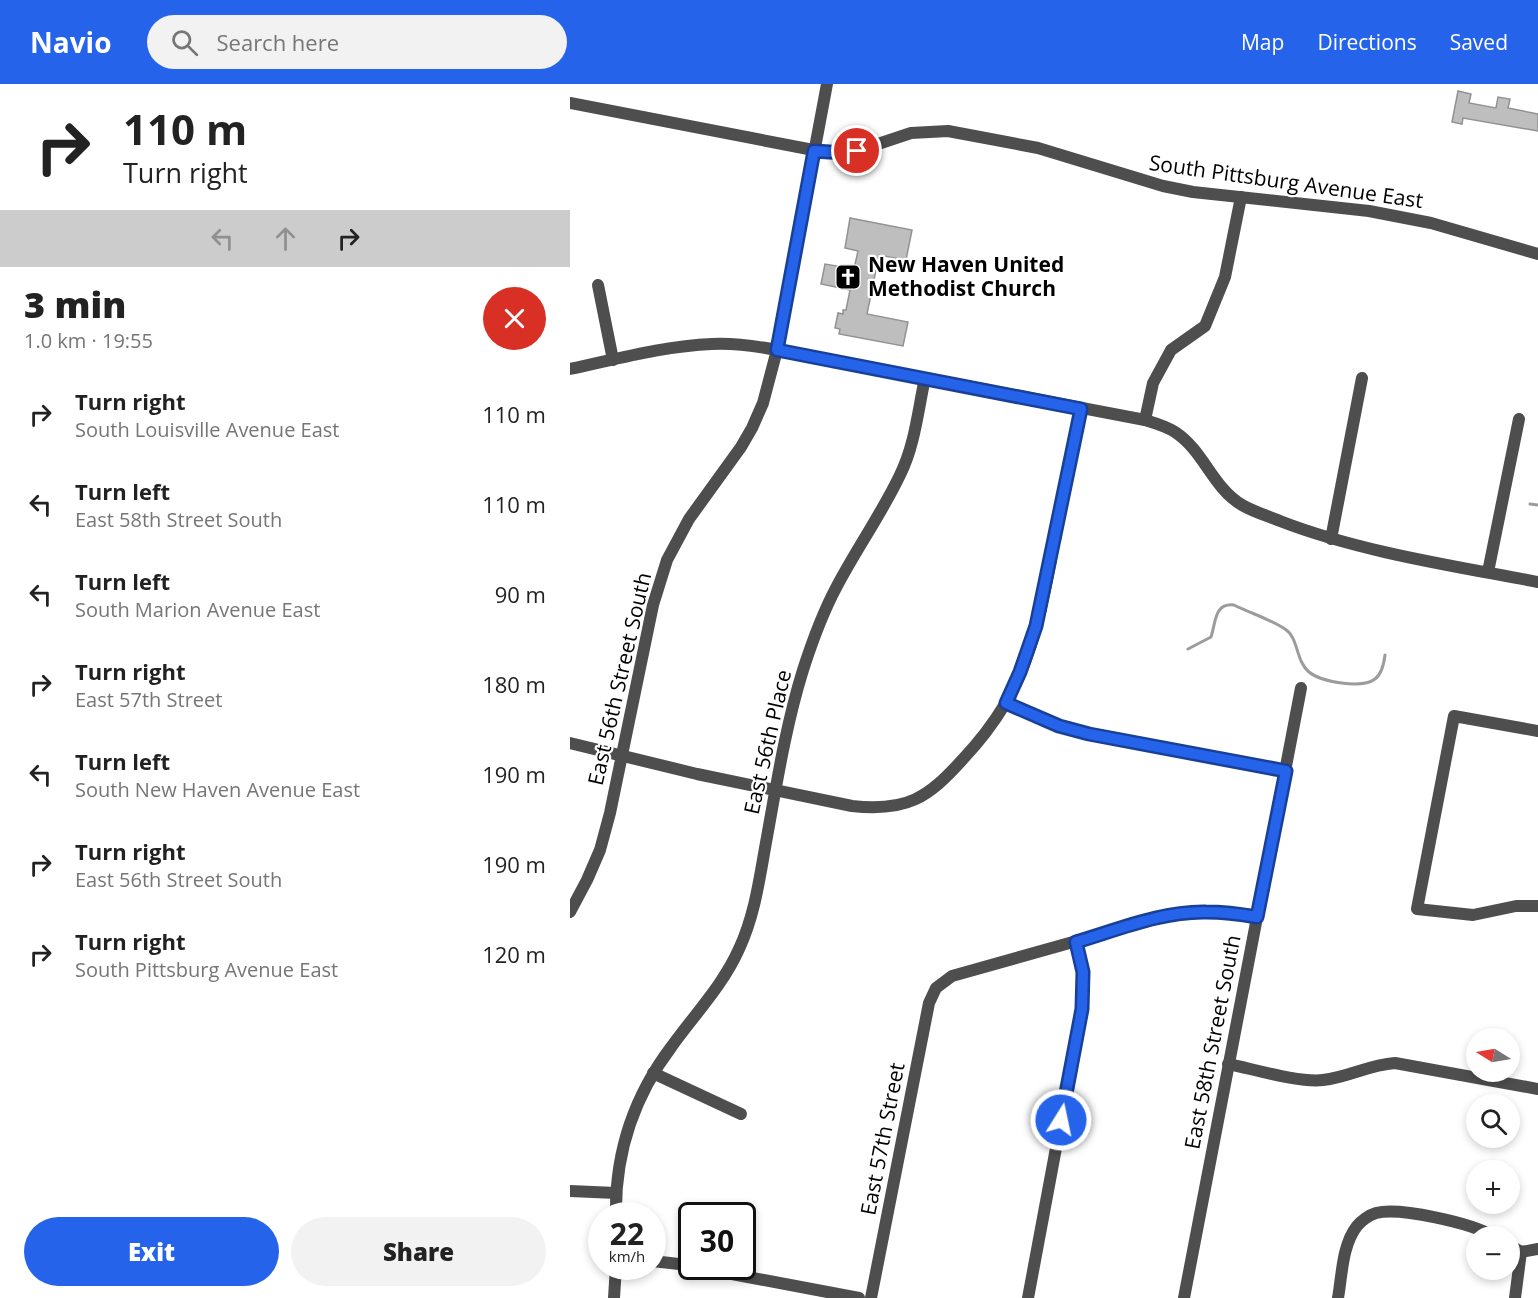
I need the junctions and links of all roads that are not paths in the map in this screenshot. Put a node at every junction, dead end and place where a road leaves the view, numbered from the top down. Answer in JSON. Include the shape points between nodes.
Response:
{"nodes":[{"id":1,"x":827,"y":84,"type":"edge"},
{"id":2,"x":570,"y":103,"type":"edge"},
{"id":3,"x":814,"y":151,"type":"junction"},
{"id":4,"x":1241,"y":197,"type":"junction"},
{"id":5,"x":1538,"y":254,"type":"edge"},
{"id":6,"x":598,"y":285,"type":"dead end"},
{"id":7,"x":777,"y":350,"type":"junction"},
{"id":8,"x":613,"y":360,"type":"junction"},
{"id":9,"x":570,"y":369,"type":"edge"},
{"id":10,"x":925,"y":378,"type":"junction"},
{"id":11,"x":1362,"y":378,"type":"dead end"},
{"id":12,"x":1081,"y":409,"type":"junction"},
{"id":13,"x":1518,"y":419,"type":"dead end"},
{"id":14,"x":1145,"y":420,"type":"junction"},
{"id":15,"x":1331,"y":539,"type":"junction"},
{"id":16,"x":1488,"y":572,"type":"junction"},
{"id":17,"x":1538,"y":582,"type":"edge"},
{"id":18,"x":1301,"y":688,"type":"dead end"},
{"id":19,"x":1006,"y":703,"type":"junction"},
{"id":20,"x":1538,"y":731,"type":"edge"},
{"id":21,"x":570,"y":743,"type":"edge"},
{"id":22,"x":621,"y":755,"type":"junction"},
{"id":23,"x":1286,"y":771,"type":"junction"},
{"id":24,"x":776,"y":789,"type":"junction"},
{"id":25,"x":1538,"y":906,"type":"edge"},
{"id":26,"x":570,"y":912,"type":"edge"},
{"id":27,"x":1257,"y":917,"type":"junction"},
{"id":28,"x":1076,"y":942,"type":"junction"},
{"id":29,"x":1228,"y":1064,"type":"junction"},
{"id":30,"x":653,"y":1073,"type":"junction"},
{"id":31,"x":1538,"y":1089,"type":"edge"},
{"id":32,"x":741,"y":1114,"type":"dead end"},
{"id":33,"x":570,"y":1191,"type":"edge"},
{"id":34,"x":616,"y":1193,"type":"junction"},
{"id":35,"x":616,"y":1202,"type":"edge"},
{"id":36,"x":1466,"y":1227,"type":"edge"},
{"id":37,"x":1538,"y":1249,"type":"edge"},
{"id":38,"x":1521,"y":1252,"type":"joint"},
{"id":39,"x":666,"y":1263,"type":"edge"},
{"id":40,"x":615,"y":1280,"type":"edge"},
{"id":41,"x":614,"y":1298,"type":"edge"},
{"id":42,"x":859,"y":1298,"type":"edge"},
{"id":43,"x":872,"y":1298,"type":"edge"},
{"id":44,"x":1028,"y":1298,"type":"edge"},
{"id":45,"x":1184,"y":1298,"type":"edge"},
{"id":46,"x":1338,"y":1298,"type":"edge"},
{"id":47,"x":1515,"y":1298,"type":"edge"}],
"edges":[{"from":1,"to":3,"type":"street","name":"East 56th Street South"},
{"from":2,"to":3,"type":"street","name":"South Pittsburg Avenue East"},
{"from":3,"to":4,"type":"street","name":"South Pittsburg Avenue East","via":[[845,153],[911,133],[948,131],[1038,148],[1164,186]]},
{"from":3,"to":7,"type":"street","name":"East 56th Street South"},
{"from":4,"to":5,"type":"street","name":"South Pittsburg Avenue East","via":[[1369,211],[1431,223]]},
{"from":4,"to":14,"type":"street","via":[[1226,277],[1205,326],[1171,350],[1153,383]]},
{"from":6,"to":8,"type":"street"},
{"from":7,"to":8,"type":"street","via":[[713,344]]},
{"from":7,"to":10,"type":"street"},
{"from":7,"to":22,"type":"street","name":"East 56th Street South","via":[[752,428],[689,519],[668,560],[653,605]]},
{"from":8,"to":9,"type":"street"},
{"from":10,"to":12,"type":"street"},
{"from":10,"to":24,"type":"street","name":"East 56th Place","via":[[901,474],[818,627],[790,717]]},
{"from":11,"to":15,"type":"street"},
{"from":12,"to":14,"type":"street"},
{"from":12,"to":19,"type":"street","via":[[1036,626]]},
{"from":13,"to":16,"type":"street"},
{"from":14,"to":15,"type":"street","via":[[1185,440],[1234,500]]},
{"from":15,"to":16,"type":"street"},
{"from":16,"to":17,"type":"street"},
{"from":18,"to":23,"type":"street","name":"East 58th Street South"},
{"from":19,"to":23,"type":"street","via":[[1059,726],[1089,734]]},
{"from":19,"to":24,"type":"street","via":[[944,780],[903,805],[876,809],[852,806]]},
{"from":20,"to":25,"type":"street","via":[[1454,716],[1417,909],[1473,915],[1516,906]]},
{"from":21,"to":22,"type":"street"},
{"from":22,"to":24,"type":"street"},
{"from":22,"to":26,"type":"street","name":"East 56th Street South","via":[[600,850]]},
{"from":23,"to":27,"type":"street","name":"East 58th Street South"},
{"from":24,"to":30,"type":"street","name":"East 56th Place","via":[[750,923],[739,949],[725,976]]},
{"from":27,"to":28,"type":"street","via":[[1205,911],[1186,913]]},
{"from":27,"to":29,"type":"street","name":"East 58th Street South"},
{"from":28,"to":43,"type":"street","name":"East 57th Street","via":[[952,976],[936,988],[929,1003]]},
{"from":28,"to":44,"type":"street","via":[[1083,972],[1082,1009]]},
{"from":29,"to":31,"type":"street","via":[[1321,1081],[1395,1063]]},
{"from":29,"to":45,"type":"street","name":"East 58th Street South"},
{"from":30,"to":32,"type":"street"},
{"from":30,"to":34,"type":"street","name":"East 56th Place","via":[[628,1126]]},
{"from":33,"to":34,"type":"street"},
{"from":34,"to":35,"type":"street","name":"East 56th Place"},
{"from":36,"to":46,"type":"street","via":[[1391,1211],[1373,1214],[1358,1225],[1349,1239]]},
{"from":37,"to":38,"type":"street"},
{"from":38,"to":47,"type":"street"},
{"from":39,"to":42,"type":"street"},
{"from":40,"to":41,"type":"street"}]}
